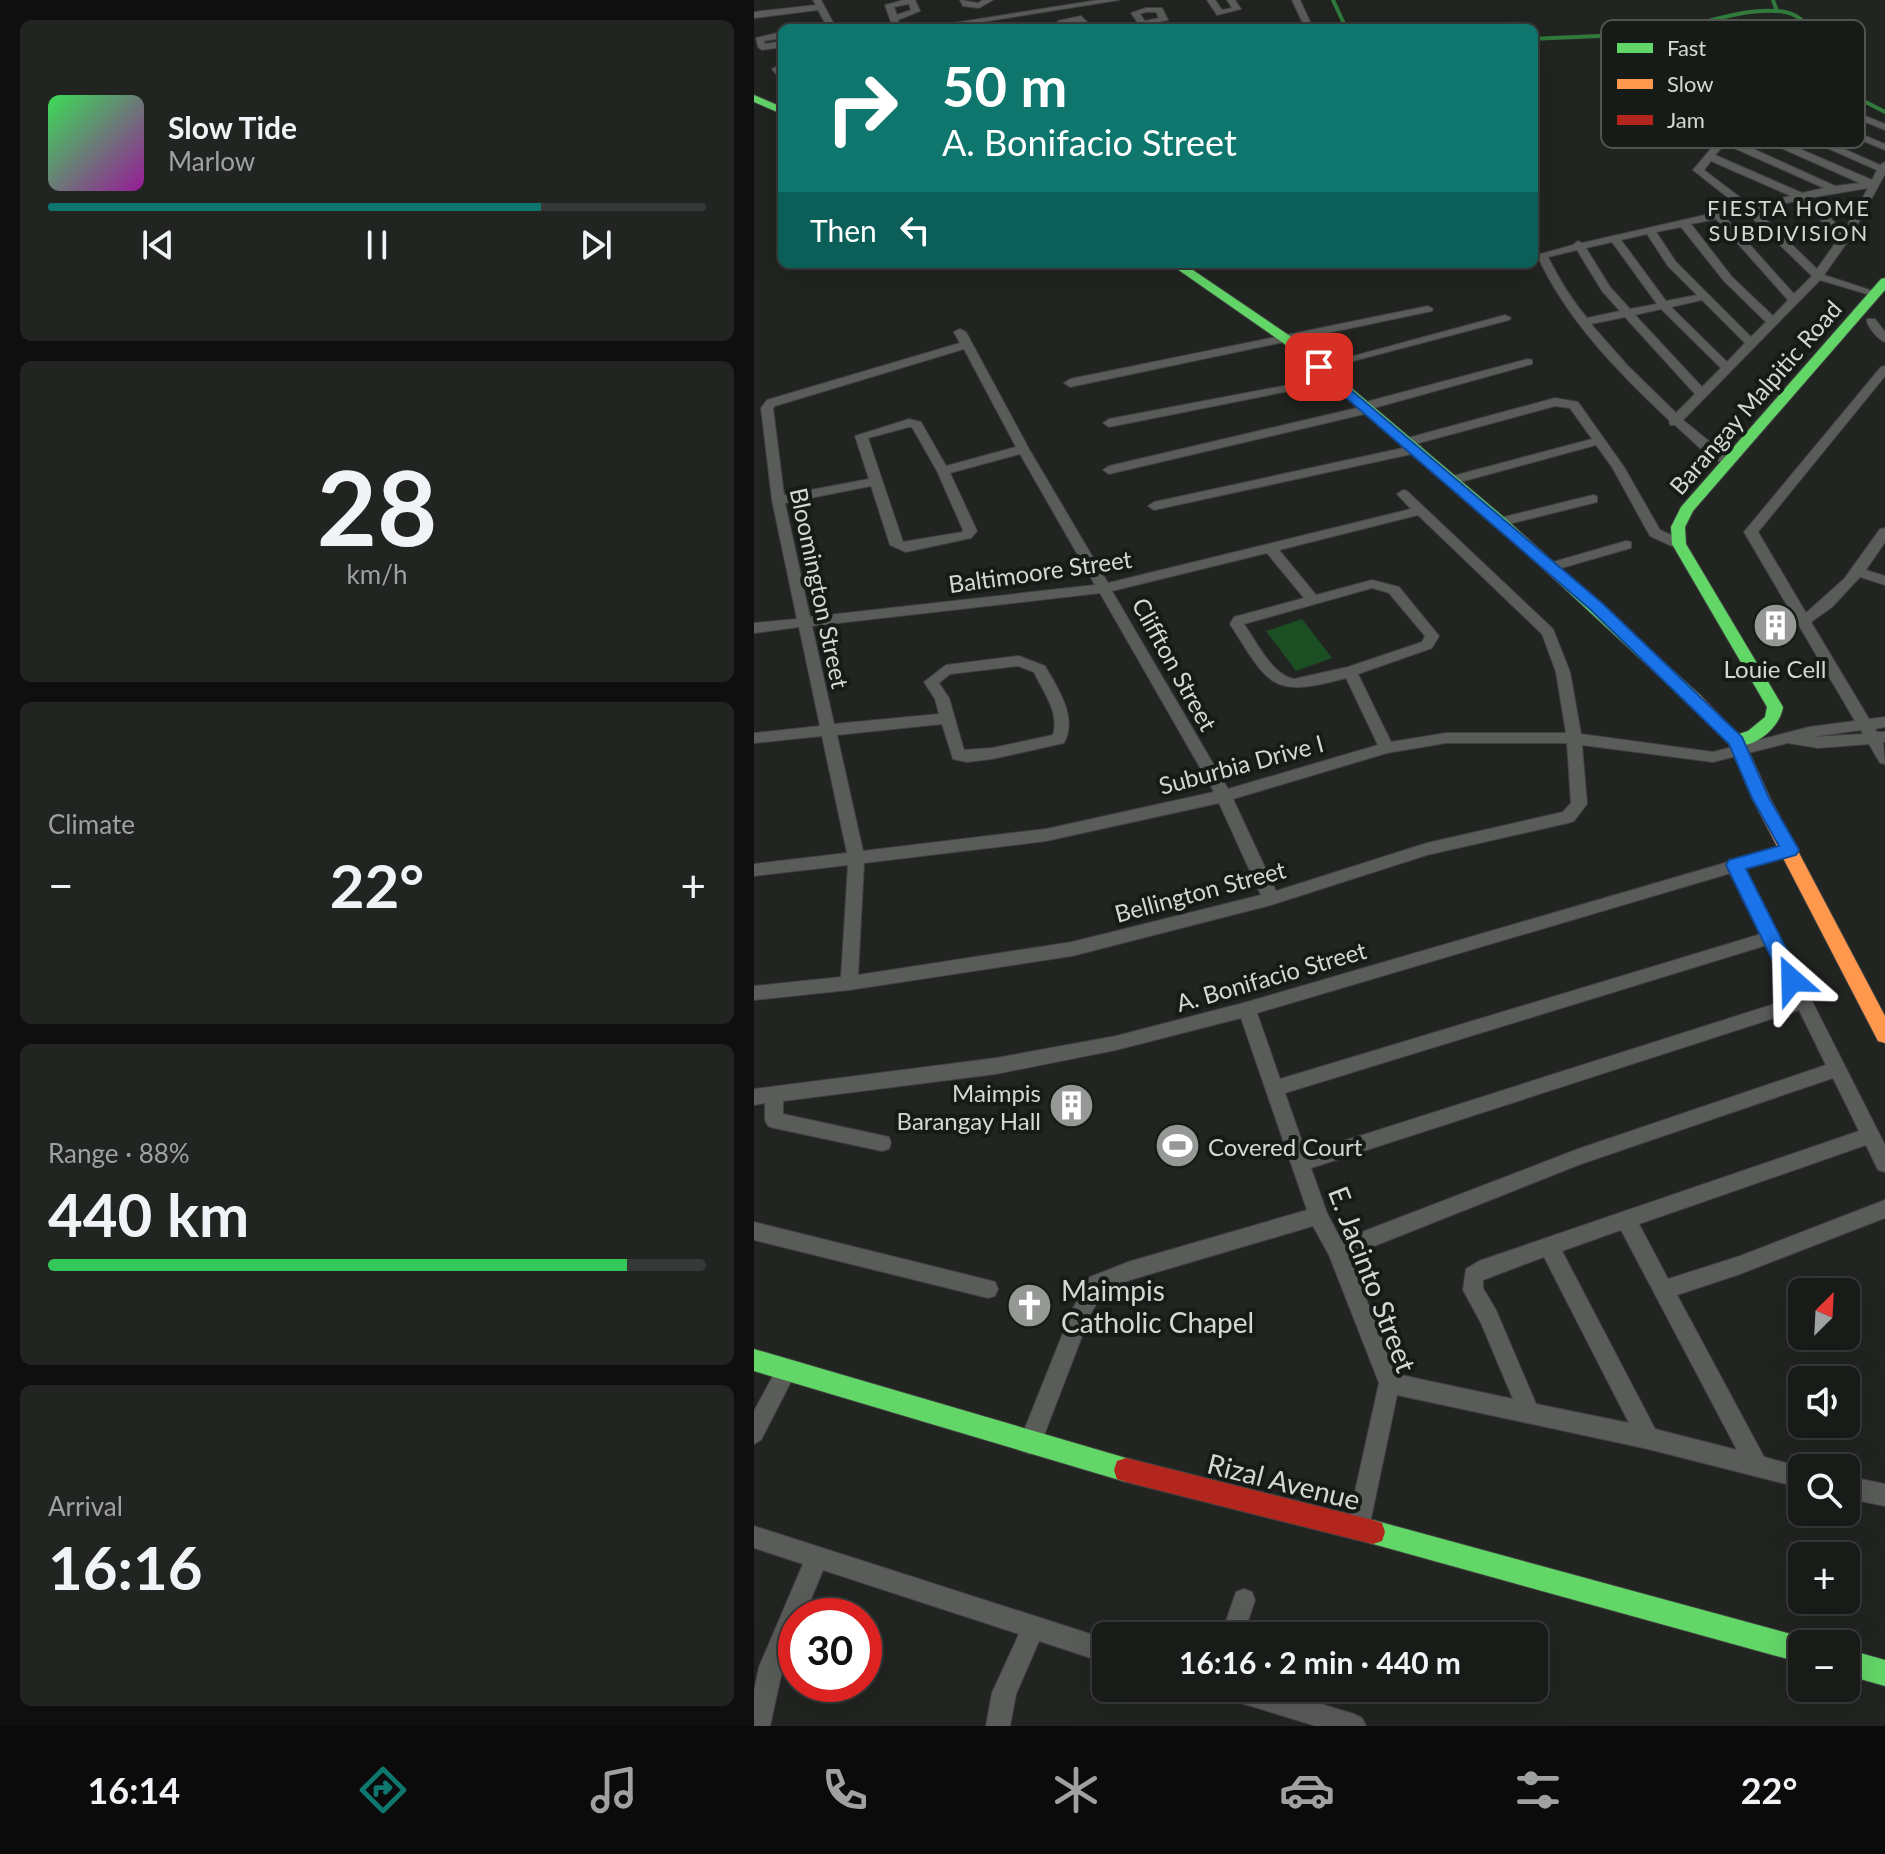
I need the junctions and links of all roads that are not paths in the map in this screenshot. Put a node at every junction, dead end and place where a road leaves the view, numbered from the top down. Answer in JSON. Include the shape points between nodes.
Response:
{"nodes":[{"id":1,"x":964,"y":0,"type":"edge"},
{"id":2,"x":989,"y":0,"type":"edge"},
{"id":3,"x":1115,"y":0,"type":"edge"},
{"id":4,"x":1138,"y":0,"type":"edge"},
{"id":5,"x":1211,"y":0,"type":"edge"},
{"id":6,"x":1231,"y":0,"type":"edge"},
{"id":7,"x":1296,"y":0,"type":"edge"},
{"id":8,"x":819,"y":4,"type":"edge"},
{"id":9,"x":1060,"y":4,"type":"edge"},
{"id":10,"x":979,"y":6,"type":"junction"},
{"id":11,"x":754,"y":7,"type":"edge"},
{"id":12,"x":1146,"y":10,"type":"dead end"},
{"id":13,"x":785,"y":12,"type":"junction"},
{"id":14,"x":754,"y":15,"type":"edge"},
{"id":15,"x":987,"y":19,"type":"junction"},
{"id":16,"x":1071,"y":20,"type":"junction"},
{"id":17,"x":895,"y":23,"type":"edge"},
{"id":18,"x":827,"y":24,"type":"edge"},
{"id":19,"x":954,"y":24,"type":"edge"},
{"id":20,"x":990,"y":24,"type":"edge"},
{"id":21,"x":1063,"y":24,"type":"edge"},
{"id":22,"x":1086,"y":24,"type":"edge"},
{"id":23,"x":1307,"y":24,"type":"edge"},
{"id":24,"x":778,"y":36,"type":"edge"},
{"id":25,"x":778,"y":45,"type":"edge"},
{"id":26,"x":1865,"y":119,"type":"edge"},
{"id":27,"x":1885,"y":127,"type":"edge"},
{"id":28,"x":1865,"y":139,"type":"edge"},
{"id":29,"x":1885,"y":147,"type":"edge"},
{"id":30,"x":1718,"y":148,"type":"edge"},
{"id":31,"x":1743,"y":148,"type":"edge"},
{"id":32,"x":1790,"y":148,"type":"edge"},
{"id":33,"x":1839,"y":148,"type":"edge"},
{"id":34,"x":1711,"y":157,"type":"junction"},
{"id":35,"x":1884,"y":167,"type":"edge"},
{"id":36,"x":1874,"y":185,"type":"junction"},
{"id":37,"x":1834,"y":189,"type":"junction"},
{"id":38,"x":1803,"y":197,"type":"junction"},
{"id":39,"x":1748,"y":208,"type":"junction"},
{"id":40,"x":1718,"y":215,"type":"junction"},
{"id":41,"x":1684,"y":223,"type":"junction"},
{"id":42,"x":1650,"y":231,"type":"junction"},
{"id":43,"x":1614,"y":238,"type":"junction"},
{"id":44,"x":1845,"y":238,"type":"junction"},
{"id":45,"x":1578,"y":244,"type":"junction"},
{"id":46,"x":1182,"y":268,"type":"edge"},
{"id":47,"x":1818,"y":276,"type":"junction"},
{"id":48,"x":1881,"y":288,"type":"edge"},
{"id":49,"x":1703,"y":297,"type":"junction"},
{"id":50,"x":1795,"y":302,"type":"junction"},
{"id":51,"x":1664,"y":306,"type":"junction"},
{"id":52,"x":1428,"y":309,"type":"dead end"},
{"id":53,"x":1626,"y":313,"type":"junction"},
{"id":54,"x":1505,"y":318,"type":"dead end"},
{"id":55,"x":1871,"y":321,"type":"dead end"},
{"id":56,"x":1585,"y":322,"type":"junction"},
{"id":57,"x":1774,"y":323,"type":"junction"},
{"id":58,"x":963,"y":338,"type":"joint"},
{"id":59,"x":1286,"y":339,"type":"junction"},
{"id":60,"x":1885,"y":339,"type":"edge"},
{"id":61,"x":1752,"y":344,"type":"junction"},
{"id":62,"x":1528,"y":362,"type":"dead end"},
{"id":63,"x":1728,"y":369,"type":"junction"},
{"id":64,"x":1885,"y":369,"type":"edge"},
{"id":65,"x":1324,"y":374,"type":"junction"},
{"id":66,"x":1070,"y":383,"type":"dead end"},
{"id":67,"x":1702,"y":394,"type":"junction"},
{"id":68,"x":1367,"y":408,"type":"junction"},
{"id":69,"x":1674,"y":422,"type":"junction"},
{"id":70,"x":1109,"y":423,"type":"dead end"},
{"id":71,"x":1600,"y":440,"type":"junction"},
{"id":72,"x":1412,"y":446,"type":"junction"},
{"id":73,"x":1023,"y":449,"type":"junction"},
{"id":74,"x":1732,"y":459,"type":"junction"},
{"id":75,"x":1109,"y":470,"type":"dead end"},
{"id":76,"x":943,"y":471,"type":"junction"},
{"id":77,"x":1453,"y":480,"type":"junction"},
{"id":78,"x":876,"y":481,"type":"junction"},
{"id":79,"x":1403,"y":494,"type":"dead end"},
{"id":80,"x":1593,"y":499,"type":"dead end"},
{"id":81,"x":778,"y":500,"type":"junction"},
{"id":82,"x":1154,"y":506,"type":"dead end"},
{"id":83,"x":1420,"y":511,"type":"junction"},
{"id":84,"x":1501,"y":522,"type":"junction"},
{"id":85,"x":1885,"y":532,"type":"edge"},
{"id":86,"x":1679,"y":544,"type":"junction"},
{"id":87,"x":1626,"y":545,"type":"dead end"},
{"id":88,"x":1270,"y":548,"type":"junction"},
{"id":89,"x":1551,"y":567,"type":"junction"},
{"id":90,"x":1859,"y":572,"type":"junction"},
{"id":91,"x":1885,"y":581,"type":"edge"},
{"id":92,"x":1107,"y":588,"type":"junction"},
{"id":93,"x":1312,"y":599,"type":"junction"},
{"id":94,"x":804,"y":621,"type":"junction"},
{"id":95,"x":1802,"y":622,"type":"junction"},
{"id":96,"x":754,"y":628,"type":"edge"},
{"id":97,"x":1350,"y":672,"type":"junction"},
{"id":98,"x":947,"y":718,"type":"junction"},
{"id":99,"x":1885,"y":722,"type":"edge"},
{"id":100,"x":1862,"y":726,"type":"junction"},
{"id":101,"x":828,"y":730,"type":"junction"},
{"id":102,"x":754,"y":738,"type":"edge"},
{"id":103,"x":1573,"y":738,"type":"junction"},
{"id":104,"x":1879,"y":738,"type":"edge"},
{"id":105,"x":1785,"y":739,"type":"junction"},
{"id":106,"x":1738,"y":746,"type":"junction"},
{"id":107,"x":1387,"y":748,"type":"junction"},
{"id":108,"x":1885,"y":759,"type":"edge"},
{"id":109,"x":1224,"y":796,"type":"junction"},
{"id":110,"x":1790,"y":850,"type":"junction"},
{"id":111,"x":856,"y":857,"type":"junction"},
{"id":112,"x":1735,"y":865,"type":"junction"},
{"id":113,"x":754,"y":870,"type":"edge"},
{"id":114,"x":1271,"y":899,"type":"junction"},
{"id":115,"x":1772,"y":937,"type":"junction"},
{"id":116,"x":849,"y":983,"type":"junction"},
{"id":117,"x":754,"y":993,"type":"edge"},
{"id":118,"x":1802,"y":1002,"type":"junction"},
{"id":119,"x":1247,"y":1009,"type":"junction"},
{"id":120,"x":1885,"y":1035,"type":"edge"},
{"id":121,"x":1837,"y":1069,"type":"junction"},
{"id":122,"x":1276,"y":1088,"type":"junction"},
{"id":123,"x":774,"y":1095,"type":"junction"},
{"id":124,"x":754,"y":1097,"type":"edge"},
{"id":125,"x":1870,"y":1135,"type":"junction"},
{"id":126,"x":882,"y":1143,"type":"dead end"},
{"id":127,"x":1301,"y":1163,"type":"junction"},
{"id":128,"x":1885,"y":1164,"type":"edge"},
{"id":129,"x":1885,"y":1209,"type":"edge"},
{"id":130,"x":1318,"y":1216,"type":"junction"},
{"id":131,"x":1627,"y":1221,"type":"junction"},
{"id":132,"x":754,"y":1231,"type":"edge"},
{"id":133,"x":1549,"y":1246,"type":"junction"},
{"id":134,"x":1337,"y":1251,"type":"junction"},
{"id":135,"x":988,"y":1289,"type":"dead end"},
{"id":136,"x":1663,"y":1290,"type":"junction"},
{"id":137,"x":754,"y":1360,"type":"edge"},
{"id":138,"x":787,"y":1370,"type":"junction"},
{"id":139,"x":1389,"y":1383,"type":"junction"},
{"id":140,"x":1529,"y":1413,"type":"junction"},
{"id":141,"x":754,"y":1433,"type":"edge"},
{"id":142,"x":1648,"y":1438,"type":"junction"},
{"id":143,"x":1030,"y":1443,"type":"junction"},
{"id":144,"x":1758,"y":1467,"type":"junction"},
{"id":145,"x":1788,"y":1474,"type":"edge"},
{"id":146,"x":1860,"y":1490,"type":"edge"},
{"id":147,"x":1885,"y":1495,"type":"edge"},
{"id":148,"x":1358,"y":1528,"type":"junction"},
{"id":149,"x":754,"y":1537,"type":"edge"},
{"id":150,"x":816,"y":1560,"type":"junction"},
{"id":151,"x":1244,"y":1600,"type":"dead end"},
{"id":152,"x":1237,"y":1622,"type":"edge"},
{"id":153,"x":1033,"y":1629,"type":"junction"},
{"id":154,"x":1788,"y":1646,"type":"edge"},
{"id":155,"x":1092,"y":1647,"type":"edge"},
{"id":156,"x":1860,"y":1666,"type":"edge"},
{"id":157,"x":1885,"y":1673,"type":"edge"},
{"id":158,"x":1276,"y":1702,"type":"edge"},
{"id":159,"x":758,"y":1726,"type":"edge"},
{"id":160,"x":998,"y":1726,"type":"edge"},
{"id":161,"x":1354,"y":1726,"type":"edge"}],
"edges":[{"from":1,"to":10,"type":"street"},
{"from":2,"to":10,"type":"street"},
{"from":3,"to":9,"type":"street"},
{"from":4,"to":12,"type":"street"},
{"from":5,"to":6,"type":"street","via":[[1216,12],[1235,11],[1238,7]]},
{"from":7,"to":23,"type":"street"},
{"from":8,"to":13,"type":"street"},
{"from":8,"to":18,"type":"street"},
{"from":9,"to":15,"type":"street"},
{"from":9,"to":16,"type":"street"},
{"from":10,"to":15,"type":"street"},
{"from":11,"to":13,"type":"street","via":[[779,3]]},
{"from":13,"to":14,"type":"street"},
{"from":15,"to":19,"type":"street"},
{"from":15,"to":20,"type":"street"},
{"from":16,"to":21,"type":"street"},
{"from":16,"to":22,"type":"street"},
{"from":17,"to":17,"type":"street","via":[[887,8],[910,0],[916,10]]},
{"from":24,"to":25,"type":"street","via":[[759,40],[762,47]]},
{"from":26,"to":27,"type":"street"},
{"from":28,"to":29,"type":"street"},
{"from":30,"to":34,"type":"street"},
{"from":31,"to":37,"type":"street"},
{"from":32,"to":36,"type":"street"},
{"from":33,"to":35,"type":"street"},
{"from":34,"to":38,"type":"street"},
{"from":34,"to":39,"type":"street","via":[[1698,170]]},
{"from":35,"to":36,"type":"street"},
{"from":36,"to":37,"type":"street"},
{"from":36,"to":44,"type":"street"},
{"from":37,"to":38,"type":"street"},
{"from":38,"to":39,"type":"street"},
{"from":38,"to":44,"type":"street"},
{"from":39,"to":40,"type":"street"},
{"from":39,"to":47,"type":"street"},
{"from":40,"to":41,"type":"street"},
{"from":40,"to":50,"type":"street"},
{"from":41,"to":42,"type":"street"},
{"from":41,"to":57,"type":"street","via":[[1728,279]]},
{"from":42,"to":43,"type":"street"},
{"from":42,"to":49,"type":"street"},
{"from":43,"to":45,"type":"street"},
{"from":43,"to":51,"type":"street"},
{"from":44,"to":47,"type":"street"},
{"from":45,"to":53,"type":"street"},
{"from":45,"to":56,"type":"street","via":[[1542,255]]},
{"from":46,"to":59,"type":"street"},
{"from":47,"to":48,"type":"street"},
{"from":47,"to":50,"type":"street"},
{"from":48,"to":74,"type":"street","name":"Barangay Malpitic Road"},
{"from":49,"to":51,"type":"street"},
{"from":49,"to":61,"type":"street"},
{"from":50,"to":57,"type":"street"},
{"from":51,"to":53,"type":"street"},
{"from":51,"to":63,"type":"street"},
{"from":52,"to":59,"type":"street"},
{"from":53,"to":56,"type":"street"},
{"from":53,"to":67,"type":"street"},
{"from":54,"to":65,"type":"street"},
{"from":55,"to":60,"type":"street"},
{"from":56,"to":69,"type":"street"},
{"from":57,"to":61,"type":"street"},
{"from":58,"to":73,"type":"street","name":"Cliffton Street"},
{"from":58,"to":81,"type":"street","name":"Bloomington Street","via":[[769,404]]},
{"from":59,"to":65,"type":"street"},
{"from":59,"to":66,"type":"street"},
{"from":61,"to":63,"type":"street"},
{"from":62,"to":68,"type":"street"},
{"from":63,"to":67,"type":"street"},
{"from":64,"to":95,"type":"street","via":[[1751,532]]},
{"from":65,"to":68,"type":"street"},
{"from":65,"to":70,"type":"street"},
{"from":67,"to":69,"type":"street"},
{"from":68,"to":72,"type":"street"},
{"from":68,"to":75,"type":"street"},
{"from":69,"to":74,"type":"street"},
{"from":71,"to":72,"type":"street","via":[[1574,405],[1562,401]]},
{"from":71,"to":77,"type":"street"},
{"from":71,"to":86,"type":"street","via":[[1655,533]]},
{"from":72,"to":77,"type":"street"},
{"from":72,"to":82,"type":"street"},
{"from":73,"to":76,"type":"street"},
{"from":73,"to":92,"type":"street","name":"Cliffton Street"},
{"from":74,"to":86,"type":"street","name":"Barangay Malpitic Road","via":[[1686,510],[1676,534]]},
{"from":76,"to":78,"type":"street","via":[[917,425],[909,423],[861,436]]},
{"from":76,"to":78,"type":"street","via":[[969,533],[906,548],[897,545]]},
{"from":77,"to":84,"type":"street"},
{"from":78,"to":81,"type":"street"},
{"from":79,"to":83,"type":"street","name":"Bellington Street"},
{"from":80,"to":84,"type":"street"},
{"from":81,"to":94,"type":"street","name":"Bloomington Street"},
{"from":83,"to":88,"type":"street","name":"Baltimoore Street"},
{"from":83,"to":103,"type":"street","name":"Bellington Street","via":[[1548,632],[1558,651]]},
{"from":84,"to":89,"type":"street"},
{"from":85,"to":90,"type":"street"},
{"from":86,"to":106,"type":"street","via":[[1775,707],[1773,719]]},
{"from":87,"to":89,"type":"street"},
{"from":88,"to":92,"type":"street","name":"Baltimoore Street"},
{"from":88,"to":93,"type":"street"},
{"from":89,"to":106,"type":"street","via":[[1647,653]]},
{"from":90,"to":91,"type":"street"},
{"from":90,"to":95,"type":"street"},
{"from":92,"to":94,"type":"street","name":"Baltimoore Street"},
{"from":92,"to":109,"type":"street","name":"Cliffton Street"},
{"from":93,"to":97,"type":"street","via":[[1237,624],[1291,685]]},
{"from":93,"to":97,"type":"street","via":[[1384,585],[1432,636],[1427,645]]},
{"from":94,"to":96,"type":"street","name":"Baltimoore Street"},
{"from":94,"to":101,"type":"street","name":"Bloomington Street"},
{"from":95,"to":100,"type":"street"},
{"from":97,"to":107,"type":"street"},
{"from":98,"to":98,"type":"street","via":[[954,748],[963,757],[1059,739],[1064,731],[1040,669],[1019,661],[938,674],[931,682]]},
{"from":98,"to":101,"type":"street"},
{"from":99,"to":100,"type":"street","name":"Suburbia Drive I"},
{"from":100,"to":104,"type":"street"},
{"from":100,"to":105,"type":"street","name":"Suburbia Drive I"},
{"from":101,"to":102,"type":"street"},
{"from":101,"to":111,"type":"street","name":"Bloomington Street"},
{"from":103,"to":106,"type":"street","name":"Suburbia Drive I","via":[[1710,757]]},
{"from":103,"to":107,"type":"street","name":"Suburbia Drive I","via":[[1446,738]]},
{"from":103,"to":114,"type":"street","name":"Bellington Street","via":[[1579,804],[1568,817],[1427,849]]},
{"from":104,"to":105,"type":"street","via":[[1818,743]]},
{"from":104,"to":108,"type":"street"},
{"from":105,"to":106,"type":"street","name":"Suburbia Drive I"},
{"from":106,"to":110,"type":"street"},
{"from":107,"to":109,"type":"street","name":"Suburbia Drive I"},
{"from":109,"to":111,"type":"street","name":"Suburbia Drive I","via":[[1046,835]]},
{"from":109,"to":114,"type":"street","name":"Cliffton Street"},
{"from":110,"to":112,"type":"street","name":"A. Bonifacio Street"},
{"from":110,"to":120,"type":"street"},
{"from":111,"to":113,"type":"street","name":"Suburbia Drive I"},
{"from":111,"to":116,"type":"street","name":"Bloomington Street"},
{"from":112,"to":115,"type":"street"},
{"from":112,"to":119,"type":"street","name":"A. Bonifacio Street"},
{"from":114,"to":116,"type":"street","name":"Bellington Street","via":[[1072,949]]},
{"from":115,"to":118,"type":"street"},
{"from":115,"to":122,"type":"street"},
{"from":116,"to":117,"type":"street","name":"Bellington Street"},
{"from":118,"to":121,"type":"street"},
{"from":118,"to":127,"type":"street"},
{"from":119,"to":122,"type":"street","name":"E. Jacinto Street"},
{"from":119,"to":123,"type":"street","name":"A. Bonifacio Street","via":[[1116,1043],[996,1066]]},
{"from":121,"to":125,"type":"street"},
{"from":121,"to":134,"type":"street","via":[[1578,1157]]},
{"from":122,"to":127,"type":"street","name":"E. Jacinto Street"},
{"from":123,"to":124,"type":"street","name":"A. Bonifacio Street"},
{"from":123,"to":126,"type":"street","via":[[774,1120]]},
{"from":125,"to":128,"type":"street"},
{"from":125,"to":131,"type":"street"},
{"from":127,"to":130,"type":"street","name":"E. Jacinto Street"},
{"from":129,"to":136,"type":"street"},
{"from":130,"to":134,"type":"street","name":"E. Jacinto Street"},
{"from":130,"to":143,"type":"street","via":[[1097,1284]]},
{"from":131,"to":133,"type":"street"},
{"from":131,"to":136,"type":"street"},
{"from":132,"to":135,"type":"street"},
{"from":133,"to":140,"type":"street","via":[[1489,1264],[1472,1281]]},
{"from":133,"to":142,"type":"street"},
{"from":134,"to":139,"type":"street","name":"E. Jacinto Street"},
{"from":136,"to":144,"type":"street"},
{"from":137,"to":138,"type":"street","name":"Rizal Avenue"},
{"from":138,"to":141,"type":"street"},
{"from":138,"to":143,"type":"street","name":"Rizal Avenue"},
{"from":139,"to":140,"type":"street"},
{"from":139,"to":148,"type":"street","name":"E. Jacinto Street"},
{"from":140,"to":142,"type":"street"},
{"from":142,"to":144,"type":"street"},
{"from":143,"to":148,"type":"street","name":"Rizal Avenue"},
{"from":144,"to":145,"type":"street"},
{"from":146,"to":147,"type":"street"},
{"from":148,"to":154,"type":"street","name":"Rizal Avenue"},
{"from":149,"to":150,"type":"street"},
{"from":150,"to":153,"type":"street"},
{"from":150,"to":159,"type":"street","via":[[771,1667]]},
{"from":151,"to":152,"type":"street"},
{"from":153,"to":155,"type":"street"},
{"from":153,"to":160,"type":"street","via":[[1004,1693]]},
{"from":156,"to":157,"type":"street"},
{"from":158,"to":161,"type":"street"}]}
